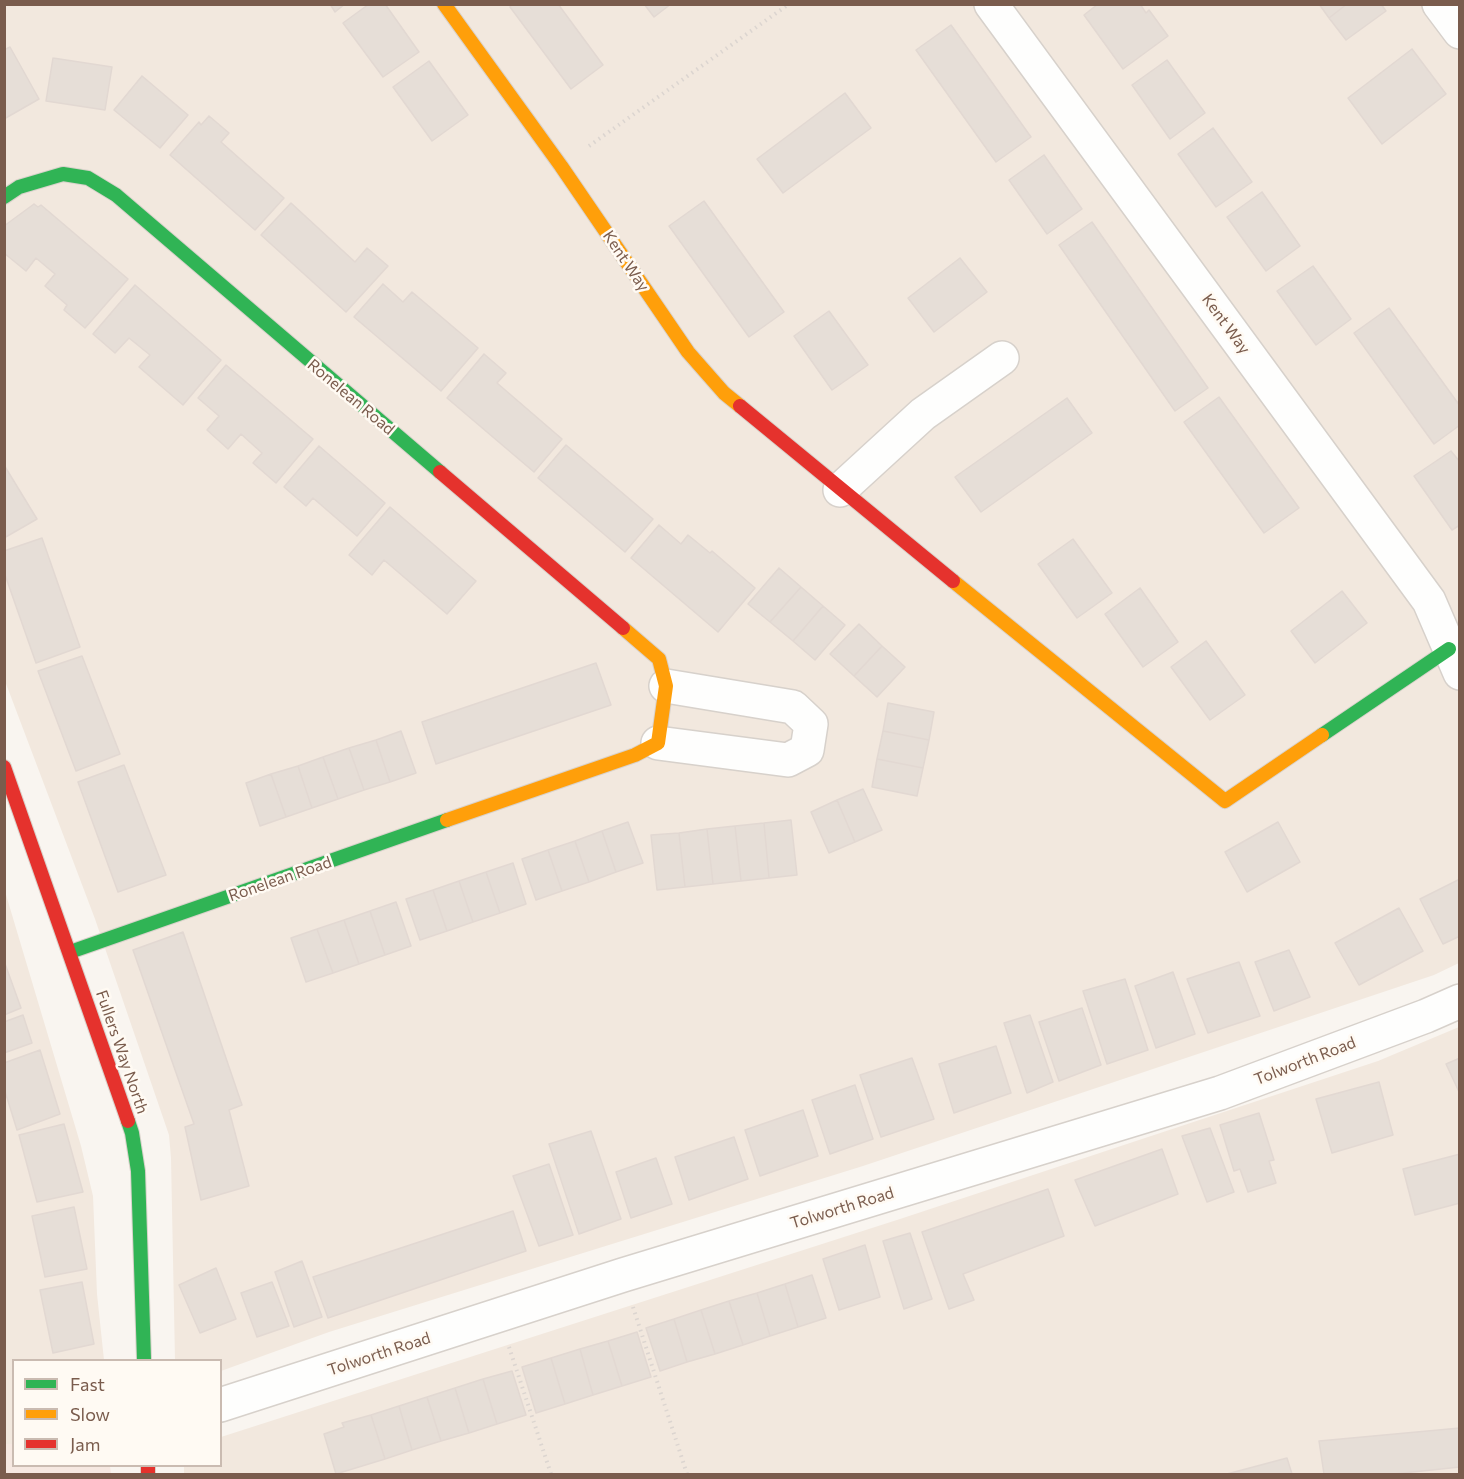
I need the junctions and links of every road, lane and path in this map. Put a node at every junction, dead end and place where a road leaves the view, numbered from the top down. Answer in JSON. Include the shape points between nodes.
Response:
{"nodes":[{"id":1,"x":444,"y":4,"type":"edge"},
{"id":2,"x":789,"y":4,"type":"edge"},
{"id":3,"x":991,"y":4,"type":"edge"},
{"id":4,"x":1439,"y":4,"type":"edge"},
{"id":5,"x":1460,"y":33,"type":"edge"},
{"id":6,"x":561,"y":166,"type":"junction"},
{"id":7,"x":4,"y":197,"type":"edge"},
{"id":8,"x":1002,"y":358,"type":"dead end"},
{"id":9,"x":840,"y":490,"type":"junction"},
{"id":10,"x":1454,"y":661,"type":"edge"},
{"id":11,"x":666,"y":686,"type":"junction"},
{"id":12,"x":658,"y":743,"type":"junction"},
{"id":13,"x":4,"y":767,"type":"edge"},
{"id":14,"x":70,"y":952,"type":"junction"},
{"id":15,"x":1460,"y":1001,"type":"edge"},
{"id":16,"x":623,"y":1275,"type":"junction"},
{"id":17,"x":499,"y":1316,"type":"junction"},
{"id":18,"x":144,"y":1359,"type":"edge"},
{"id":19,"x":222,"y":1404,"type":"edge"},
{"id":20,"x":551,"y":1474,"type":"edge"},
{"id":21,"x":687,"y":1474,"type":"edge"}],
"edges":[{"from":1,"to":6,"type":"street","name":"Kent Way"},
{"from":2,"to":6,"type":"path"},
{"from":3,"to":10,"type":"street","name":"Kent Way","via":[[1430,601]]},
{"from":4,"to":5,"type":"street"},
{"from":6,"to":9,"type":"street","name":"Kent Way","via":[[688,352],[724,393]]},
{"from":7,"to":11,"type":"street","name":"Ronelean Road","via":[[19,187],[63,174],[88,178],[116,195],[659,659]]},
{"from":8,"to":9,"type":"street","via":[[923,414]]},
{"from":9,"to":10,"type":"street","name":"Kent Way","via":[[1225,801]]},
{"from":11,"to":12,"type":"street","name":"Ronelean Road"},
{"from":11,"to":12,"type":"street","via":[[794,707],[811,724],[807,750],[788,760]]},
{"from":12,"to":14,"type":"street","name":"Ronelean Road","via":[[635,755]]},
{"from":13,"to":14,"type":"street","name":"Fullers Way North"},
{"from":14,"to":18,"type":"street","name":"Fullers Way North","via":[[132,1133],[138,1171]]},
{"from":15,"to":16,"type":"street","name":"Tolworth Road","via":[[1220,1093]]},
{"from":16,"to":17,"type":"street","name":"Tolworth Road"},
{"from":16,"to":21,"type":"path"},
{"from":17,"to":19,"type":"street","name":"Tolworth Road"},
{"from":17,"to":20,"type":"path"}]}
